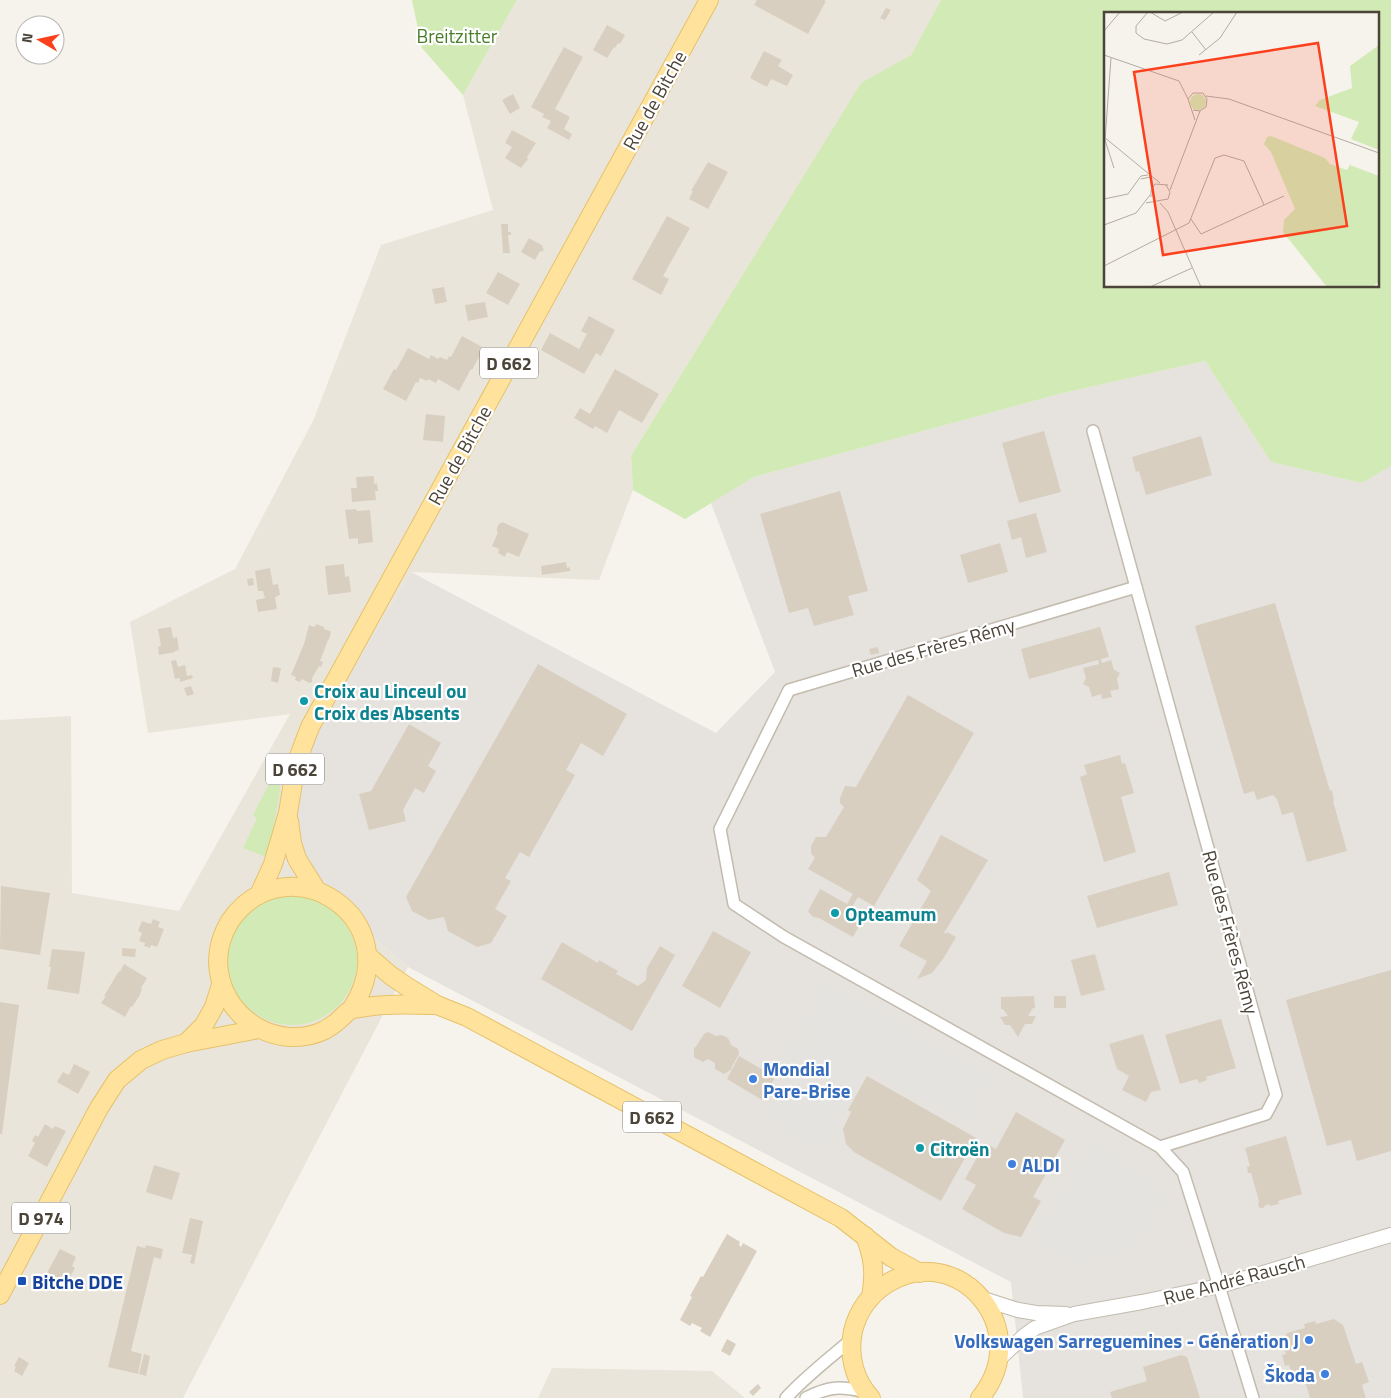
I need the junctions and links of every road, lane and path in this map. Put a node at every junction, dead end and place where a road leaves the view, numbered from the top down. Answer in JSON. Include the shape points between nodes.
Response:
{"nodes":[{"id":1,"x":709,"y":0,"type":"edge"},
{"id":2,"x":1093,"y":431,"type":"dead end"},
{"id":3,"x":1136,"y":587,"type":"junction"},
{"id":4,"x":288,"y":814,"type":"junction"},
{"id":5,"x":317,"y":891,"type":"junction"},
{"id":6,"x":259,"y":895,"type":"junction"},
{"id":7,"x":367,"y":955,"type":"junction"},
{"id":8,"x":222,"y":985,"type":"junction"},
{"id":9,"x":436,"y":1005,"type":"junction"},
{"id":10,"x":351,"y":1010,"type":"junction"},
{"id":11,"x":259,"y":1029,"type":"junction"},
{"id":12,"x":186,"y":1043,"type":"junction"},
{"id":13,"x":1160,"y":1147,"type":"junction"},
{"id":14,"x":1391,"y":1235,"type":"edge"},
{"id":15,"x":864,"y":1236,"type":"junction"},
{"id":16,"x":920,"y":1273,"type":"junction"},
{"id":17,"x":1220,"y":1286,"type":"junction"},
{"id":18,"x":0,"y":1295,"type":"edge"},
{"id":19,"x":871,"y":1296,"type":"junction"},
{"id":20,"x":983,"y":1299,"type":"junction"},
{"id":21,"x":1074,"y":1314,"type":"junction"},
{"id":22,"x":852,"y":1339,"type":"junction"},
{"id":23,"x":1000,"y":1358,"type":"junction"},
{"id":24,"x":868,"y":1395,"type":"edge"},
{"id":25,"x":786,"y":1398,"type":"edge"},
{"id":26,"x":806,"y":1398,"type":"edge"},
{"id":27,"x":980,"y":1398,"type":"edge"},
{"id":28,"x":1253,"y":1398,"type":"edge"}],
"edges":[{"from":1,"to":4,"type":"main road","name":"Rue de Bitche","number":"D 662","via":[[310,726],[296,764]]},
{"from":2,"to":3,"type":"street"},
{"from":3,"to":13,"type":"street","name":"Rue des Frères Rémy","via":[[1276,1096],[1266,1114]]},
{"from":3,"to":13,"type":"street","name":"Rue des Frères Rémy","via":[[789,690],[720,829],[734,904],[784,937]]},
{"from":4,"to":5,"type":"main road","number":"D 662","via":[[297,859]]},
{"from":4,"to":6,"type":"main road","number":"D 662","via":[[273,864]]},
{"from":5,"to":6,"type":"main road","via":[[288,887]]},
{"from":5,"to":7,"type":"main road","via":[[342,905],[352,916],[365,941]]},
{"from":6,"to":8,"type":"main road","via":[[236,914],[221,940],[218,963]]},
{"from":7,"to":9,"type":"main road","number":"D 662","via":[[390,975]]},
{"from":7,"to":10,"type":"main road","via":[[364,984]]},
{"from":8,"to":11,"type":"main road","via":[[236,1011]]},
{"from":8,"to":12,"type":"main road","number":"D 974","via":[[204,1025]]},
{"from":9,"to":10,"type":"main road","number":"D 662","via":[[396,1004]]},
{"from":9,"to":15,"type":"main road","number":"D 662","via":[[467,1017],[841,1218]]},
{"from":10,"to":11,"type":"main road","via":[[324,1030],[308,1035],[275,1035]]},
{"from":11,"to":12,"type":"main road","number":"D 974"},
{"from":12,"to":18,"type":"main road","number":"D 974","via":[[141,1060],[117,1080],[95,1115]]},
{"from":13,"to":17,"type":"street","name":"Rue des Frères Rémy","via":[[1183,1172]]},
{"from":14,"to":17,"type":"street","name":"Rue André Rausch"},
{"from":15,"to":16,"type":"main road","number":"D 662","via":[[891,1257]]},
{"from":15,"to":19,"type":"main road","via":[[871,1251],[873,1267]]},
{"from":16,"to":19,"type":"main road","via":[[893,1280]]},
{"from":16,"to":20,"type":"main road","via":[[941,1274],[961,1281]]},
{"from":17,"to":21,"type":"street","name":"Rue André Rausch"},
{"from":17,"to":28,"type":"street","name":"Rue des Frères Rémy"},
{"from":19,"to":22,"type":"main road","via":[[855,1323]]},
{"from":20,"to":21,"type":"street","name":"Rue André Rausch","via":[[1036,1313]]},
{"from":20,"to":23,"type":"main road","via":[[997,1327]]},
{"from":21,"to":23,"type":"street","name":"Rue André Rausch","via":[[1035,1328]]},
{"from":22,"to":24,"type":"main road","via":[[856,1376]]},
{"from":22,"to":25,"type":"street"},
{"from":23,"to":27,"type":"main road","via":[[996,1374]]},
{"from":24,"to":26,"type":"street","via":[[839,1387]]}]}
